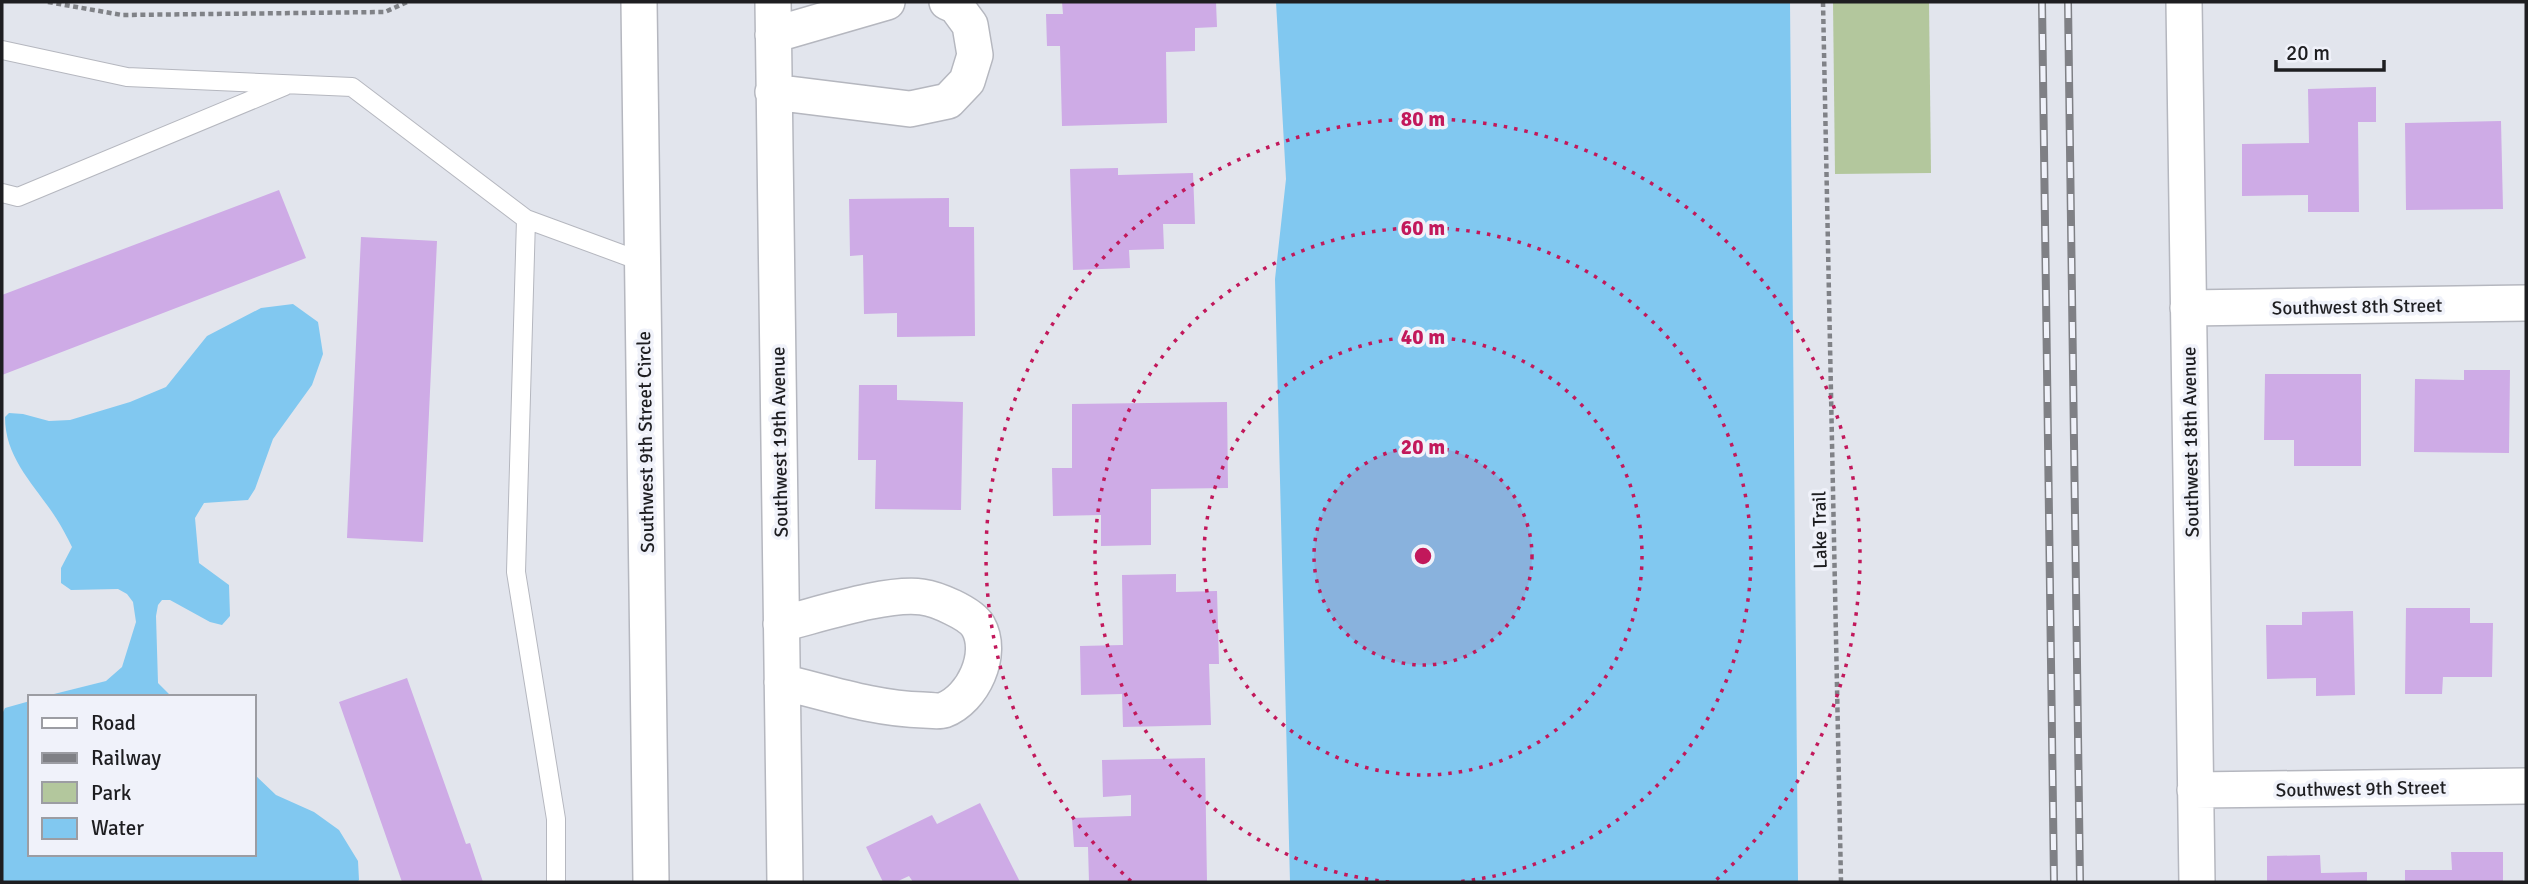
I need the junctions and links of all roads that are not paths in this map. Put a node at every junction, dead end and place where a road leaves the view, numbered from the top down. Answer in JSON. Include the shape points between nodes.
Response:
{"nodes":[{"id":1,"x":639,"y":2,"type":"edge"},
{"id":2,"x":887,"y":2,"type":"edge"},
{"id":3,"x":947,"y":2,"type":"edge"},
{"id":4,"x":2184,"y":2,"type":"edge"},
{"id":5,"x":773,"y":18,"type":"edge"},
{"id":6,"x":2,"y":50,"type":"edge"},
{"id":7,"x":291,"y":84,"type":"junction"},
{"id":8,"x":774,"y":92,"type":"junction"},
{"id":9,"x":2,"y":193,"type":"edge"},
{"id":10,"x":526,"y":219,"type":"junction"},
{"id":11,"x":643,"y":262,"type":"junction"},
{"id":12,"x":2526,"y":303,"type":"edge"},
{"id":13,"x":2188,"y":308,"type":"junction"},
{"id":14,"x":781,"y":624,"type":"junction"},
{"id":15,"x":782,"y":682,"type":"junction"},
{"id":16,"x":2526,"y":786,"type":"edge"},
{"id":17,"x":2195,"y":790,"type":"junction"},
{"id":18,"x":556,"y":882,"type":"edge"},
{"id":19,"x":651,"y":882,"type":"edge"},
{"id":20,"x":785,"y":882,"type":"edge"},
{"id":21,"x":2197,"y":882,"type":"edge"}],
"edges":[{"from":1,"to":11,"type":"street","name":"Southwest 9th Street Circle"},
{"from":2,"to":5,"type":"street"},
{"from":3,"to":8,"type":"street","via":[[956,6],[970,25],[975,55],[967,81],[948,101],[910,109]]},
{"from":4,"to":13,"type":"street","name":"Southwest 18th Avenue"},
{"from":5,"to":8,"type":"street","name":"Southwest 19th Avenue"},
{"from":6,"to":7,"type":"lane","via":[[127,76]]},
{"from":7,"to":9,"type":"lane","via":[[18,197]]},
{"from":7,"to":10,"type":"lane","via":[[352,87]]},
{"from":8,"to":14,"type":"street","name":"Southwest 19th Avenue"},
{"from":10,"to":11,"type":"lane"},
{"from":10,"to":18,"type":"lane","via":[[516,572],[556,819]]},
{"from":11,"to":19,"type":"street","name":"Southwest 9th Street Circle"},
{"from":12,"to":13,"type":"street","name":"Southwest 8th Street"},
{"from":13,"to":17,"type":"street","name":"Southwest 18th Avenue"},
{"from":14,"to":15,"type":"street","name":"Southwest 19th Avenue"},
{"from":14,"to":15,"type":"street","via":[[895,597],[922,597],[951,606],[976,623],[984,640],[980,669],[968,694],[943,710],[898,709]]},
{"from":15,"to":20,"type":"street","name":"Southwest 19th Avenue"},
{"from":16,"to":17,"type":"street","name":"Southwest 9th Street"},
{"from":17,"to":21,"type":"street","name":"Southwest 18th Avenue"}]}
